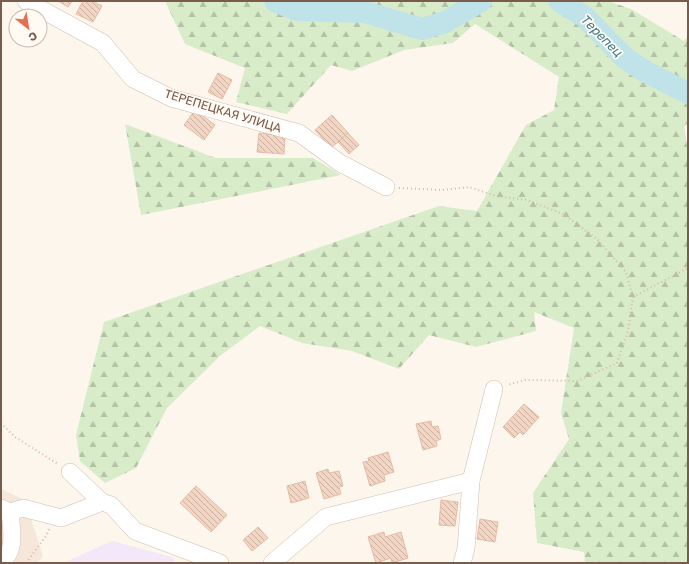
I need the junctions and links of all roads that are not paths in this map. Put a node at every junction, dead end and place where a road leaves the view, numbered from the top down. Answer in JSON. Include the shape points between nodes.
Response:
{"nodes":[{"id":1,"x":26,"y":1,"type":"edge"},
{"id":2,"x":386,"y":187,"type":"road end"},
{"id":3,"x":494,"y":389,"type":"road end"},
{"id":4,"x":70,"y":472,"type":"road end"},
{"id":5,"x":471,"y":481,"type":"junction"},
{"id":6,"x":102,"y":502,"type":"junction"},
{"id":7,"x":6,"y":510,"type":"edge"},
{"id":8,"x":1,"y":560,"type":"edge"},
{"id":9,"x":220,"y":563,"type":"edge"},
{"id":10,"x":272,"y":563,"type":"edge"},
{"id":11,"x":462,"y":563,"type":"edge"}],
"edges":[{"from":1,"to":2,"type":"street","name":"ТЕРЕПЕЦКАЯ УЛИЦА","via":[[103,43],[133,78],[171,98],[299,133],[340,163]]},
{"from":3,"to":5,"type":"street"},
{"from":4,"to":6,"type":"street"},
{"from":5,"to":10,"type":"street","via":[[326,517]]},
{"from":5,"to":11,"type":"street","via":[[466,550]]},
{"from":6,"to":7,"type":"street","via":[[61,518],[23,508]]},
{"from":6,"to":9,"type":"street","via":[[111,506],[135,530]]},
{"from":7,"to":8,"type":"street","via":[[12,548],[5,559]]}]}
